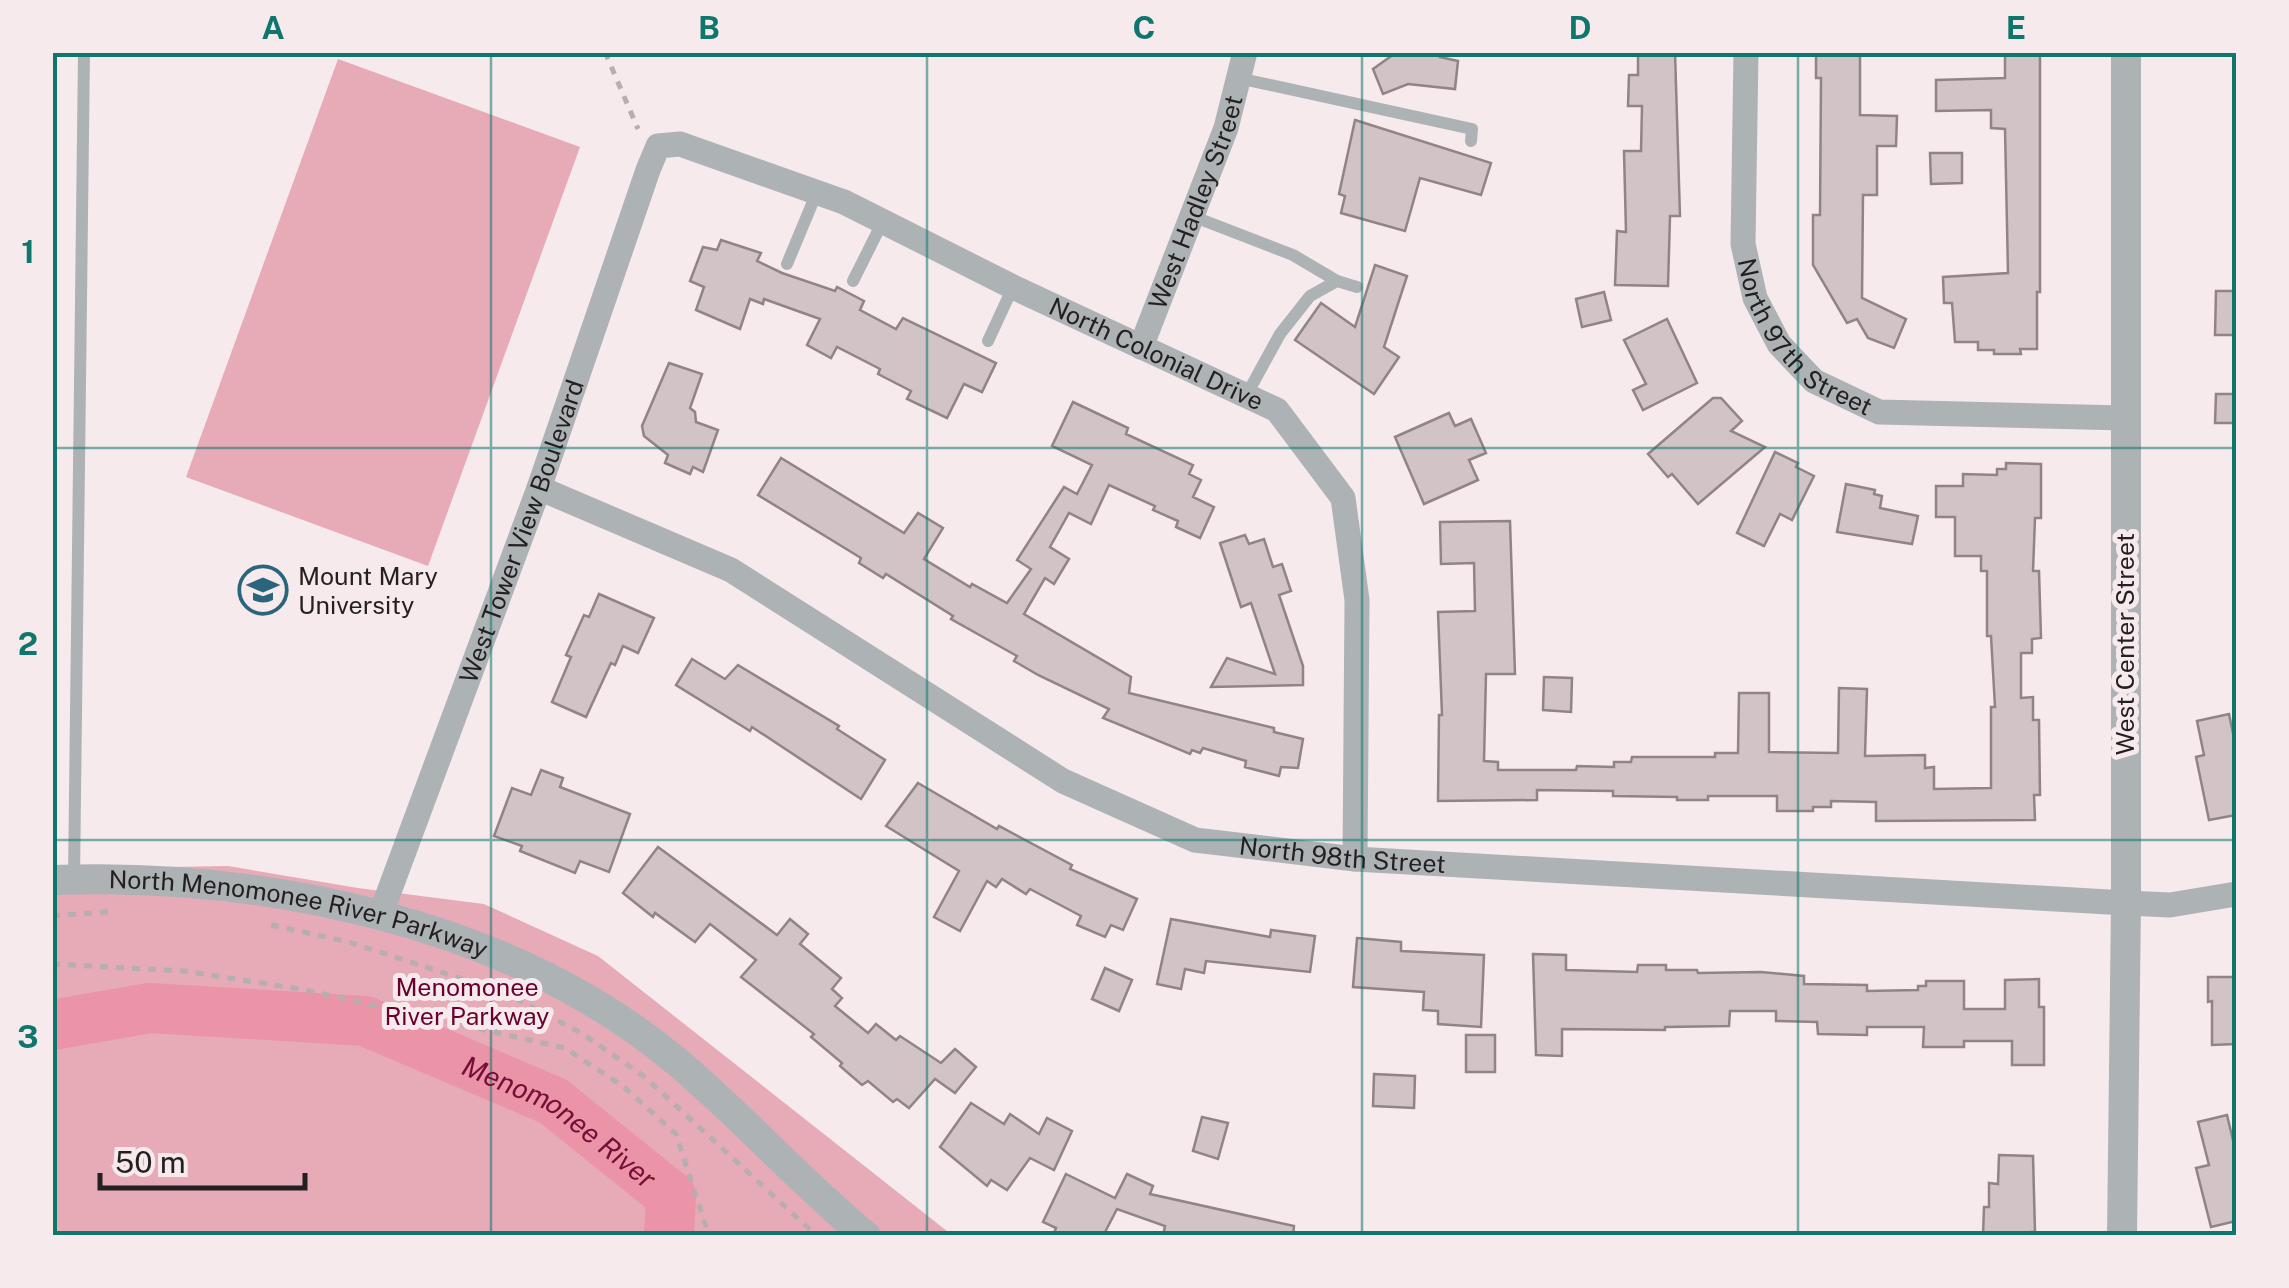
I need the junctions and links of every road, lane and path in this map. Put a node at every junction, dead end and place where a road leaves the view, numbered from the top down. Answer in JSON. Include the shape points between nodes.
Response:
{"nodes":[{"id":1,"x":84,"y":52,"type":"edge"},
{"id":2,"x":605,"y":52,"type":"edge"},
{"id":3,"x":1245,"y":52,"type":"edge"},
{"id":4,"x":1746,"y":52,"type":"edge"},
{"id":5,"x":2126,"y":52,"type":"edge"},
{"id":6,"x":1238,"y":78,"type":"junction"},
{"id":7,"x":1471,"y":141,"type":"dead end"},
{"id":8,"x":658,"y":146,"type":"junction"},
{"id":9,"x":816,"y":192,"type":"junction"},
{"id":10,"x":1192,"y":216,"type":"junction"},
{"id":11,"x":883,"y":220,"type":"junction"},
{"id":12,"x":787,"y":264,"type":"dead end"},
{"id":13,"x":1337,"y":281,"type":"junction"},
{"id":14,"x":853,"y":282,"type":"dead end"},
{"id":15,"x":1013,"y":286,"type":"junction"},
{"id":16,"x":1356,"y":286,"type":"dead end"},
{"id":17,"x":988,"y":341,"type":"dead end"},
{"id":18,"x":1141,"y":347,"type":"junction"},
{"id":19,"x":1246,"y":396,"type":"junction"},
{"id":20,"x":2124,"y":418,"type":"junction"},
{"id":21,"x":539,"y":488,"type":"junction"},
{"id":22,"x":1355,"y":859,"type":"junction"},
{"id":23,"x":63,"y":880,"type":"edge"},
{"id":24,"x":2236,"y":894,"type":"edge"},
{"id":25,"x":2126,"y":903,"type":"junction"},
{"id":26,"x":131,"y":910,"type":"dead end"},
{"id":27,"x":52,"y":916,"type":"edge"},
{"id":28,"x":380,"y":916,"type":"junction"},
{"id":29,"x":267,"y":924,"type":"dead end"},
{"id":30,"x":52,"y":964,"type":"edge"},
{"id":31,"x":709,"y":1236,"type":"edge"},
{"id":32,"x":817,"y":1236,"type":"edge"},
{"id":33,"x":866,"y":1236,"type":"edge"},
{"id":34,"x":2122,"y":1236,"type":"edge"}],
"edges":[{"from":1,"to":23,"type":"lane"},
{"from":2,"to":8,"type":"path","via":[[641,137]]},
{"from":3,"to":6,"type":"street","name":"West Hadley Street"},
{"from":4,"to":20,"type":"street","name":"North 97th Street","via":[[1744,244],[1755,298],[1779,344],[1814,381],[1879,412]]},
{"from":5,"to":20,"type":"street","name":"West Center Street"},
{"from":6,"to":7,"type":"lane","via":[[1436,120],[1472,130]]},
{"from":6,"to":10,"type":"street","name":"West Hadley Street"},
{"from":8,"to":9,"type":"street","name":"North Colonial Drive","via":[[680,144]]},
{"from":8,"to":21,"type":"street","name":"West Tower View Boulevard"},
{"from":9,"to":11,"type":"street","name":"North Colonial Drive"},
{"from":9,"to":12,"type":"lane"},
{"from":10,"to":13,"type":"lane","via":[[1293,255]]},
{"from":10,"to":18,"type":"street","name":"West Hadley Street"},
{"from":11,"to":14,"type":"lane"},
{"from":11,"to":15,"type":"street","name":"North Colonial Drive"},
{"from":13,"to":16,"type":"lane"},
{"from":13,"to":19,"type":"lane","via":[[1310,296]]},
{"from":15,"to":17,"type":"lane"},
{"from":15,"to":18,"type":"street","name":"North Colonial Drive"},
{"from":18,"to":19,"type":"street","name":"North Colonial Drive"},
{"from":19,"to":22,"type":"street","name":"North Colonial Drive","via":[[1277,410],[1343,498],[1358,600]]},
{"from":20,"to":25,"type":"street","name":"West Center Street"},
{"from":21,"to":22,"type":"street","name":"North 98th Street","via":[[731,570],[1079,788],[1195,840]]},
{"from":21,"to":28,"type":"street","name":"West Tower View Boulevard"},
{"from":22,"to":25,"type":"street","name":"North 98th Street"},
{"from":23,"to":28,"type":"street","name":"North Menomonee River Parkway","via":[[234,887]]},
{"from":24,"to":25,"type":"street","name":"North 98th Street","via":[[2170,905]]},
{"from":25,"to":34,"type":"street","name":"West Center Street"},
{"from":26,"to":27,"type":"path"},
{"from":28,"to":33,"type":"street","name":"North Menomonee River Parkway","via":[[532,970],[604,1010],[674,1060]]},
{"from":29,"to":32,"type":"path","via":[[348,942],[505,993],[583,1034],[646,1078]]},
{"from":30,"to":31,"type":"path","via":[[184,970],[565,1048],[624,1087],[676,1134]]}]}
